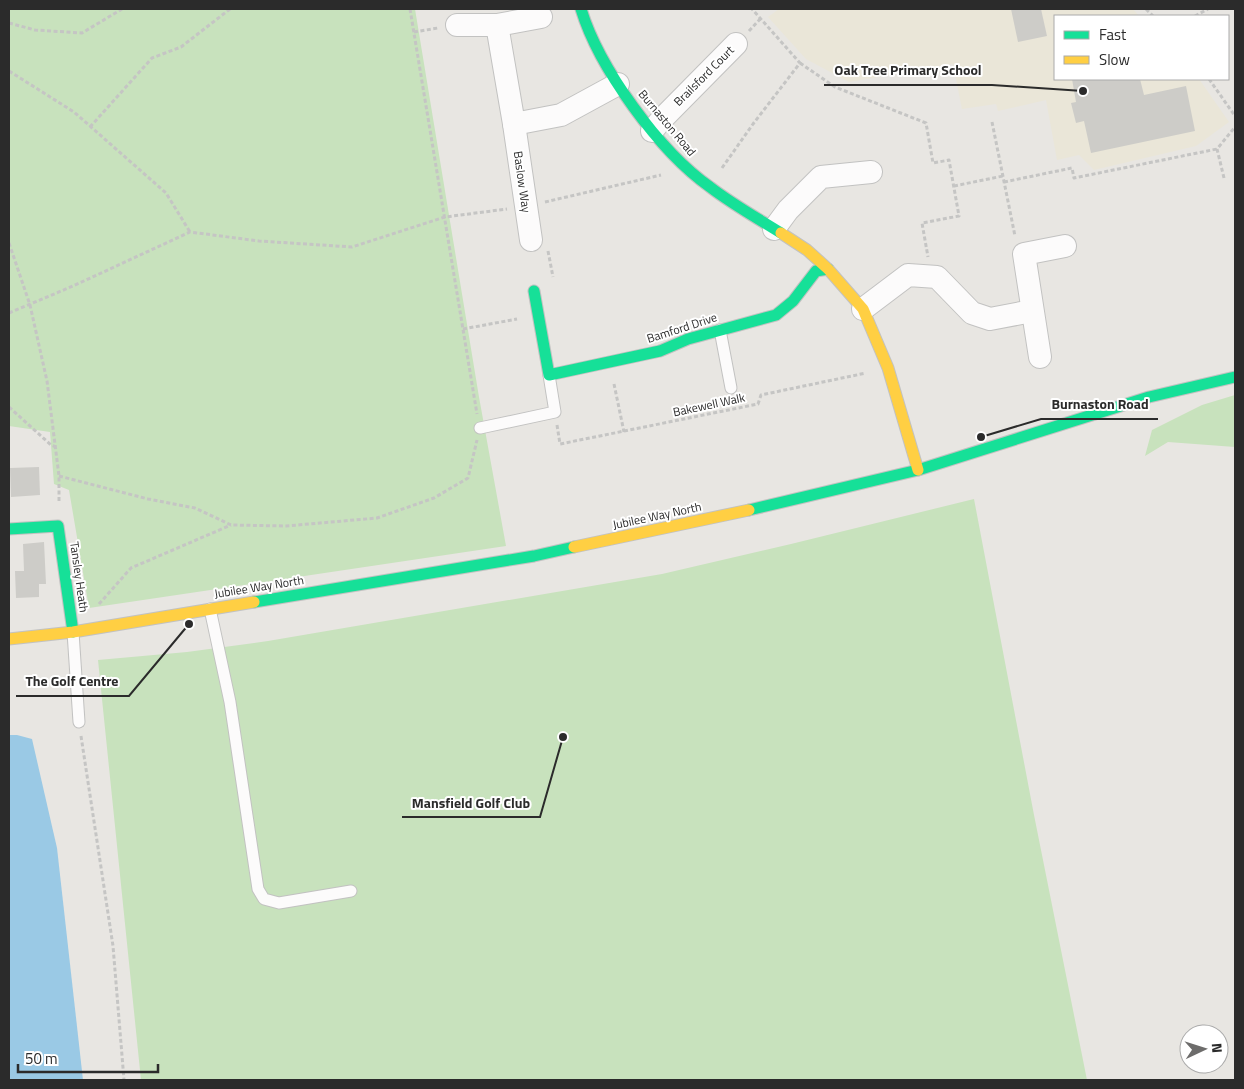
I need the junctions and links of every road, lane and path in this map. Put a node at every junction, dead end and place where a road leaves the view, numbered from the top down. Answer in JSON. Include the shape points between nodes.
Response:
{"nodes":[{"id":1,"x":122,"y":9,"type":"edge"},
{"id":2,"x":230,"y":9,"type":"edge"},
{"id":3,"x":410,"y":9,"type":"edge"},
{"id":4,"x":581,"y":9,"type":"edge"},
{"id":5,"x":752,"y":9,"type":"edge"},
{"id":6,"x":1208,"y":9,"type":"edge"},
{"id":7,"x":1197,"y":15,"type":"edge"},
{"id":8,"x":542,"y":17,"type":"dead end"},
{"id":9,"x":9,"y":22,"type":"edge"},
{"id":10,"x":457,"y":25,"type":"dead end"},
{"id":11,"x":497,"y":25,"type":"junction"},
{"id":12,"x":736,"y":44,"type":"dead end"},
{"id":13,"x":800,"y":63,"type":"junction"},
{"id":14,"x":9,"y":71,"type":"edge"},
{"id":15,"x":1210,"y":80,"type":"edge"},
{"id":16,"x":618,"y":84,"type":"junction"},
{"id":17,"x":1235,"y":116,"type":"edge"},
{"id":18,"x":992,"y":122,"type":"dead end"},
{"id":19,"x":514,"y":124,"type":"junction"},
{"id":20,"x":90,"y":127,"type":"junction"},
{"id":21,"x":1235,"y":127,"type":"edge"},
{"id":22,"x":652,"y":131,"type":"junction"},
{"id":23,"x":1217,"y":149,"type":"junction"},
{"id":24,"x":687,"y":169,"type":"junction"},
{"id":25,"x":871,"y":172,"type":"dead end"},
{"id":26,"x":1003,"y":176,"type":"junction"},
{"id":27,"x":1224,"y":178,"type":"dead end"},
{"id":28,"x":1004,"y":182,"type":"junction"},
{"id":29,"x":954,"y":186,"type":"junction"},
{"id":30,"x":709,"y":187,"type":"junction"},
{"id":31,"x":525,"y":207,"type":"junction"},
{"id":32,"x":445,"y":217,"type":"junction"},
{"id":33,"x":774,"y":229,"type":"junction"},
{"id":34,"x":190,"y":232,"type":"junction"},
{"id":35,"x":531,"y":240,"type":"joint"},
{"id":36,"x":9,"y":243,"type":"edge"},
{"id":37,"x":1065,"y":246,"type":"dead end"},
{"id":38,"x":1024,"y":254,"type":"junction"},
{"id":39,"x":828,"y":269,"type":"junction"},
{"id":40,"x":932,"y":277,"type":"junction"},
{"id":41,"x":534,"y":291,"type":"joint"},
{"id":42,"x":30,"y":305,"type":"junction"},
{"id":43,"x":863,"y":309,"type":"junction"},
{"id":44,"x":1032,"y":311,"type":"junction"},
{"id":45,"x":9,"y":313,"type":"edge"},
{"id":46,"x":538,"y":316,"type":"junction"},
{"id":47,"x":463,"y":329,"type":"junction"},
{"id":48,"x":720,"y":330,"type":"junction"},
{"id":49,"x":1040,"y":357,"type":"dead end"},
{"id":50,"x":610,"y":362,"type":"junction"},
{"id":51,"x":888,"y":368,"type":"junction"},
{"id":52,"x":549,"y":375,"type":"junction"},
{"id":53,"x":1235,"y":377,"type":"edge"},
{"id":54,"x":731,"y":388,"type":"dead end"},
{"id":55,"x":9,"y":407,"type":"edge"},
{"id":56,"x":555,"y":412,"type":"junction"},
{"id":57,"x":480,"y":428,"type":"junction"},
{"id":58,"x":624,"y":432,"type":"junction"},
{"id":59,"x":56,"y":447,"type":"junction"},
{"id":60,"x":918,"y":470,"type":"junction"},
{"id":61,"x":59,"y":476,"type":"junction"},
{"id":62,"x":231,"y":525,"type":"junction"},
{"id":63,"x":58,"y":526,"type":"junction"},
{"id":64,"x":9,"y":529,"type":"edge"},
{"id":65,"x":210,"y":609,"type":"junction"},
{"id":66,"x":73,"y":632,"type":"junction"},
{"id":67,"x":9,"y":639,"type":"edge"},
{"id":68,"x":78,"y":722,"type":"joint"},
{"id":69,"x":351,"y":891,"type":"dead end"},
{"id":70,"x":124,"y":1080,"type":"edge"}],
"edges":[{"from":1,"to":9,"type":"path","via":[[82,33],[35,30]]},
{"from":2,"to":20,"type":"path","via":[[181,47],[152,58]]},
{"from":3,"to":32,"type":"path"},
{"from":4,"to":16,"type":"street","name":"Burnaston Road","via":[[587,29]]},
{"from":5,"to":13,"type":"path"},
{"from":6,"to":7,"type":"path"},
{"from":8,"to":11,"type":"street"},
{"from":10,"to":11,"type":"street"},
{"from":11,"to":19,"type":"street","name":"Baslow Way"},
{"from":12,"to":22,"type":"street","name":"Brailsford Court"},
{"from":13,"to":29,"type":"path","via":[[835,87],[926,123],[933,163],[949,160]]},
{"from":13,"to":30,"type":"path"},
{"from":14,"to":20,"type":"path","via":[[74,112]]},
{"from":15,"to":17,"type":"path"},
{"from":16,"to":19,"type":"street","via":[[561,115]]},
{"from":16,"to":22,"type":"street","name":"Burnaston Road"},
{"from":18,"to":26,"type":"path"},
{"from":19,"to":31,"type":"street","name":"Baslow Way"},
{"from":20,"to":34,"type":"path","via":[[166,193]]},
{"from":21,"to":23,"type":"path"},
{"from":22,"to":24,"type":"street","name":"Burnaston Road"},
{"from":23,"to":27,"type":"path"},
{"from":23,"to":28,"type":"path","via":[[1074,178],[1072,168]]},
{"from":24,"to":30,"type":"street","name":"Burnaston Road"},
{"from":24,"to":31,"type":"path"},
{"from":25,"to":33,"type":"street","via":[[821,177]]},
{"from":26,"to":28,"type":"path"},
{"from":26,"to":29,"type":"path"},
{"from":28,"to":38,"type":"path","via":[[1017,244]]},
{"from":29,"to":40,"type":"path","via":[[960,216],[922,223]]},
{"from":30,"to":33,"type":"street","name":"Burnaston Road"},
{"from":31,"to":32,"type":"path"},
{"from":31,"to":35,"type":"street","name":"Baslow Way"},
{"from":32,"to":34,"type":"path","via":[[352,247],[259,241]]},
{"from":32,"to":47,"type":"path"},
{"from":33,"to":39,"type":"street","name":"Burnaston Road","via":[[808,250]]},
{"from":34,"to":42,"type":"path"},
{"from":35,"to":41,"type":"path","via":[[545,237],[555,287]]},
{"from":36,"to":42,"type":"path"},
{"from":37,"to":38,"type":"street"},
{"from":38,"to":44,"type":"street"},
{"from":39,"to":43,"type":"street","name":"Burnaston Road"},
{"from":39,"to":48,"type":"street","name":"Bamford Drive","via":[[816,271],[793,301],[776,315]]},
{"from":40,"to":43,"type":"street","via":[[908,275]]},
{"from":40,"to":44,"type":"street","via":[[937,277],[972,313],[990,319]]},
{"from":41,"to":46,"type":"street"},
{"from":42,"to":45,"type":"path"},
{"from":42,"to":59,"type":"path"},
{"from":43,"to":51,"type":"street","name":"Burnaston Road"},
{"from":44,"to":49,"type":"street"},
{"from":46,"to":47,"type":"path"},
{"from":46,"to":52,"type":"street"},
{"from":47,"to":57,"type":"path"},
{"from":48,"to":50,"type":"street","name":"Bamford Drive","via":[[660,351]]},
{"from":48,"to":54,"type":"lane"},
{"from":50,"to":52,"type":"street","name":"Bamford Drive"},
{"from":50,"to":58,"type":"path"},
{"from":51,"to":58,"type":"path","name":"Bakewell Walk","via":[[761,395],[758,404]]},
{"from":51,"to":60,"type":"street","name":"Burnaston Road"},
{"from":52,"to":56,"type":"lane"},
{"from":53,"to":60,"type":"street","name":"Jubilee Way North","via":[[1149,398]]},
{"from":55,"to":59,"type":"path"},
{"from":56,"to":57,"type":"lane"},
{"from":56,"to":58,"type":"path","name":"Bakewell Walk","via":[[560,444]]},
{"from":57,"to":62,"type":"path","via":[[468,478],[434,498],[377,518],[286,526]]},
{"from":59,"to":61,"type":"path"},
{"from":60,"to":65,"type":"street","name":"Jubilee Way North","via":[[789,502],[534,556]]},
{"from":61,"to":62,"type":"path","via":[[195,508]]},
{"from":61,"to":63,"type":"path"},
{"from":62,"to":66,"type":"path","via":[[131,568]]},
{"from":63,"to":64,"type":"street"},
{"from":63,"to":66,"type":"street","name":"Tansley Heath"},
{"from":65,"to":66,"type":"street","name":"Jubilee Way North"},
{"from":65,"to":69,"type":"lane","via":[[230,702],[258,888],[264,899],[279,903]]},
{"from":66,"to":67,"type":"street","name":"Jubilee Way North"},
{"from":66,"to":68,"type":"lane"},
{"from":68,"to":70,"type":"path","via":[[113,946]]}]}
